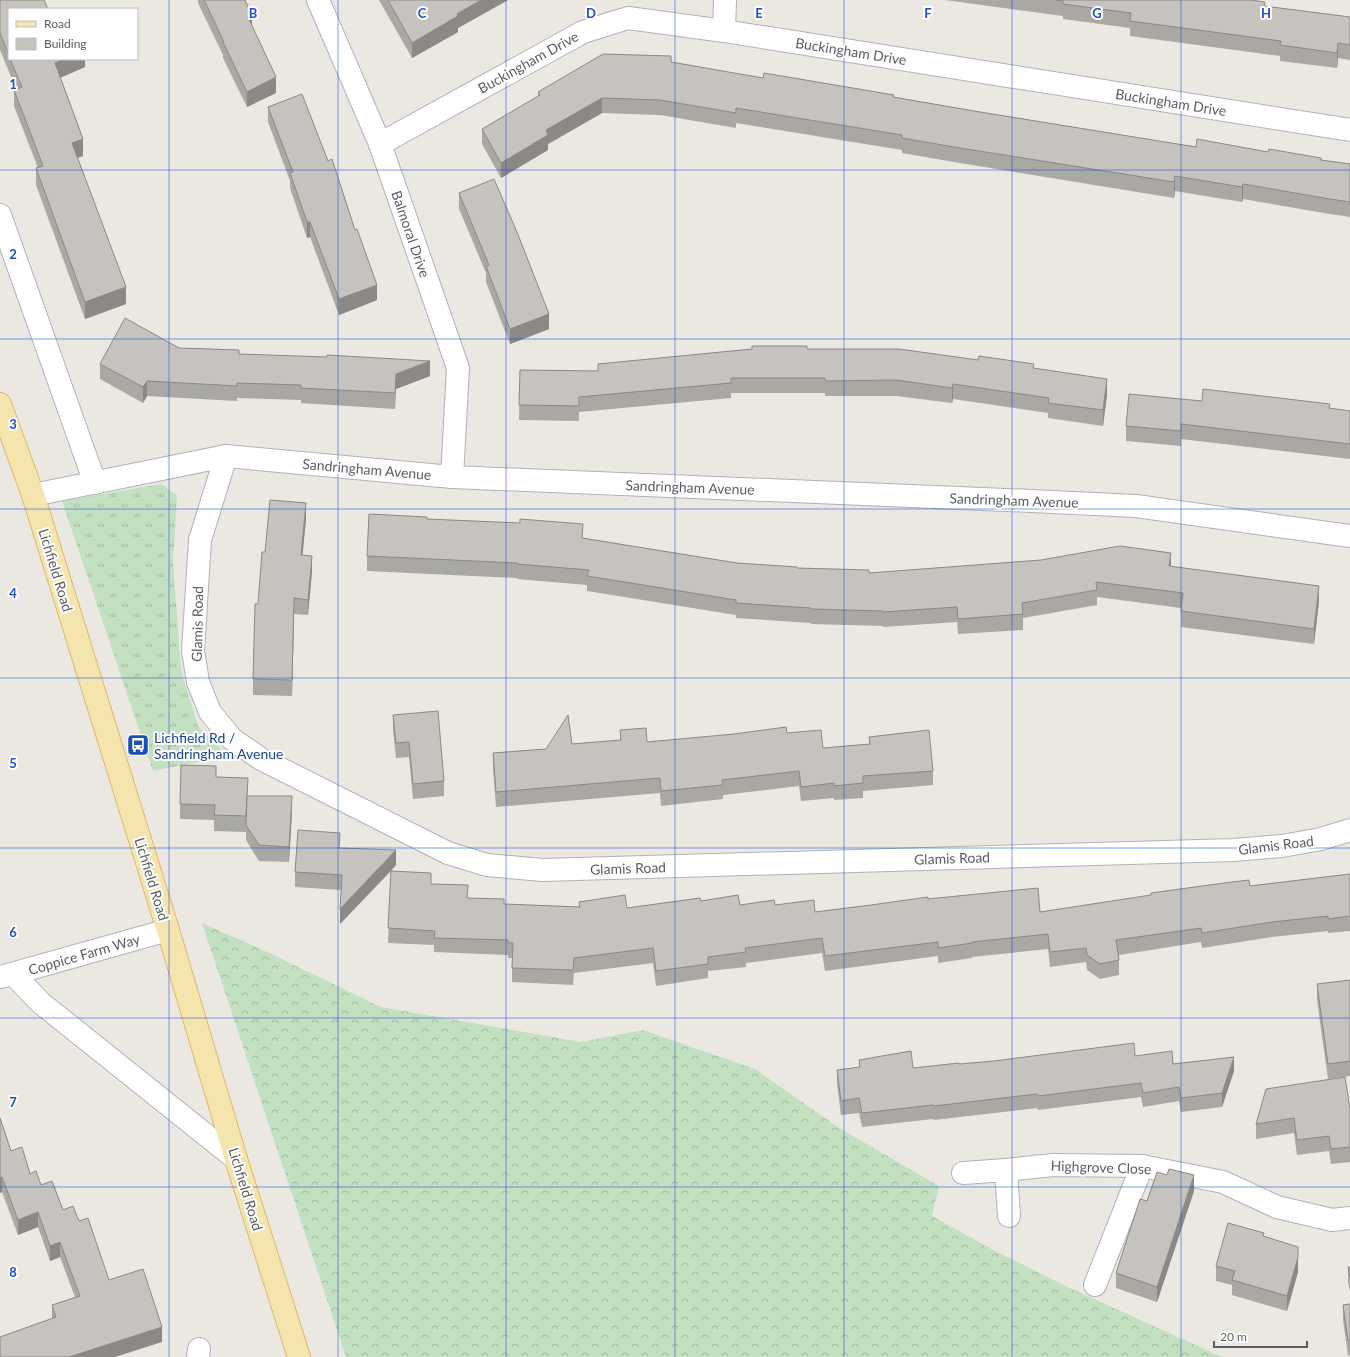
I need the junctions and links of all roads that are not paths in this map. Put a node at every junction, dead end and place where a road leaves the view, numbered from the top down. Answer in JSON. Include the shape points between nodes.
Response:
{"nodes":[{"id":1,"x":318,"y":0,"type":"edge"},
{"id":2,"x":725,"y":0,"type":"edge"},
{"id":3,"x":724,"y":32,"type":"junction"},
{"id":4,"x":1350,"y":130,"type":"edge"},
{"id":5,"x":380,"y":144,"type":"junction"},
{"id":6,"x":0,"y":215,"type":"edge"},
{"id":7,"x":0,"y":404,"type":"edge"},
{"id":8,"x":226,"y":456,"type":"junction"},
{"id":9,"x":452,"y":477,"type":"junction"},
{"id":10,"x":95,"y":483,"type":"junction"},
{"id":11,"x":33,"y":495,"type":"junction"},
{"id":12,"x":1350,"y":536,"type":"edge"},
{"id":13,"x":1350,"y":830,"type":"edge"},
{"id":14,"x":168,"y":930,"type":"junction"},
{"id":15,"x":6,"y":976,"type":"edge"},
{"id":16,"x":236,"y":1159,"type":"junction"},
{"id":17,"x":1142,"y":1166,"type":"junction"},
{"id":18,"x":1006,"y":1170,"type":"junction"},
{"id":19,"x":963,"y":1173,"type":"dead end"},
{"id":20,"x":1009,"y":1216,"type":"dead end"},
{"id":21,"x":1350,"y":1218,"type":"edge"},
{"id":22,"x":1095,"y":1285,"type":"dead end"},
{"id":23,"x":299,"y":1357,"type":"edge"}],
"edges":[{"from":1,"to":5,"type":"street","name":"Balmoral Drive"},
{"from":2,"to":3,"type":"street"},
{"from":3,"to":4,"type":"street","name":"Buckingham Drive"},
{"from":3,"to":5,"type":"street","name":"Buckingham Drive","via":[[628,18],[582,32]]},
{"from":5,"to":9,"type":"street","name":"Balmoral Drive","via":[[458,368]]},
{"from":6,"to":10,"type":"street"},
{"from":7,"to":11,"type":"main road","name":"Lichfield Road"},
{"from":8,"to":9,"type":"street","name":"Sandringham Avenue"},
{"from":8,"to":10,"type":"street","name":"Sandringham Avenue"},
{"from":8,"to":13,"type":"street","name":"Glamis Road","via":[[200,540],[193,651],[198,682],[210,712],[232,739],[260,759],[448,853],[487,865],[543,870],[1234,850],[1282,846],[1321,839]]},
{"from":9,"to":12,"type":"street","name":"Sandringham Avenue","via":[[1136,506]]},
{"from":10,"to":11,"type":"street","name":"Sandringham Avenue"},
{"from":11,"to":14,"type":"main road","name":"Lichfield Road"},
{"from":14,"to":15,"type":"street","name":"Coppice Farm Way"},
{"from":14,"to":16,"type":"main road","name":"Lichfield Road"},
{"from":15,"to":16,"type":"street"},
{"from":16,"to":23,"type":"main road","name":"Lichfield Road"},
{"from":17,"to":18,"type":"street","name":"Highgrove Close","via":[[1054,1165]]},
{"from":17,"to":21,"type":"street","name":"Highgrove Close","via":[[1223,1182],[1277,1208],[1332,1220]]},
{"from":17,"to":22,"type":"street"},
{"from":18,"to":19,"type":"street","name":"Highgrove Close"},
{"from":18,"to":20,"type":"street"}]}
